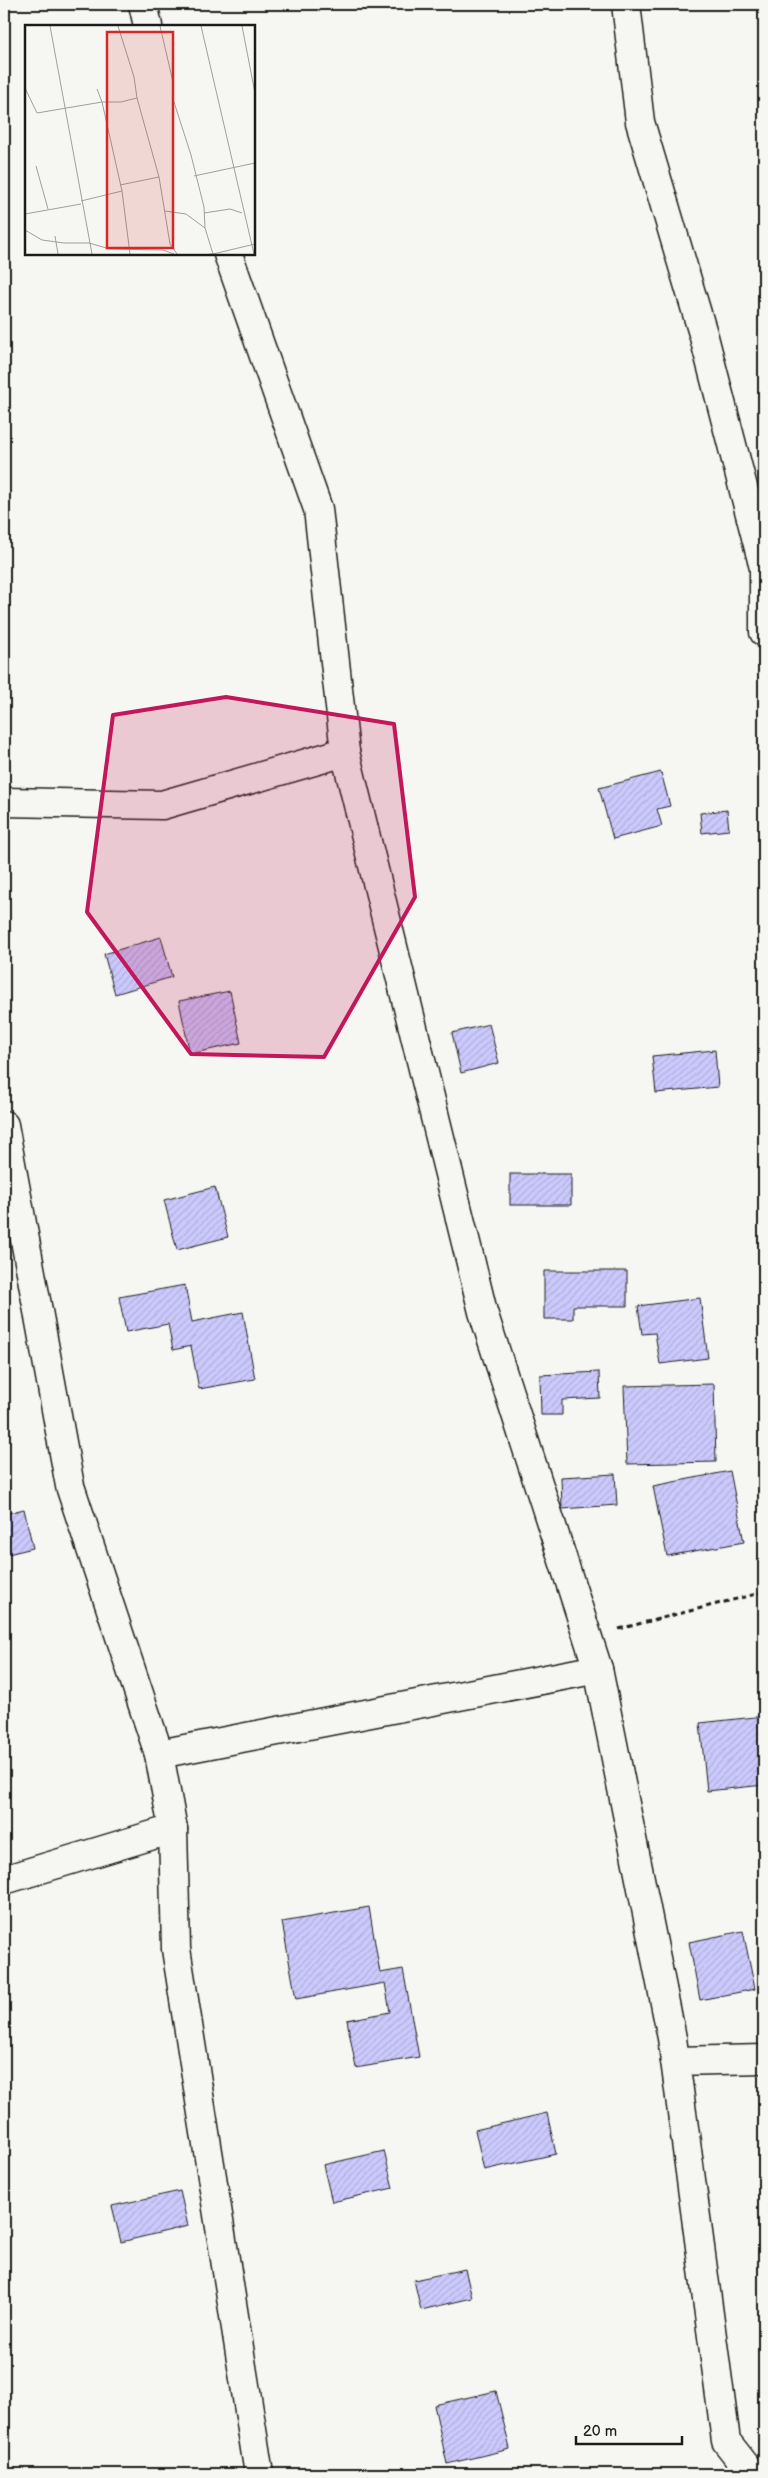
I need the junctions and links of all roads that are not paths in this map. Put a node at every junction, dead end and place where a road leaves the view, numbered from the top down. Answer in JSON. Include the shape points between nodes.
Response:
{"nodes":[{"id":1,"x":143,"y":4,"type":"edge"},
{"id":2,"x":626,"y":4,"type":"edge"},
{"id":3,"x":148,"y":25,"type":"edge"},
{"id":4,"x":228,"y":255,"type":"edge"},
{"id":5,"x":764,"y":632,"type":"edge"},
{"id":6,"x":346,"y":752,"type":"junction"},
{"id":7,"x":4,"y":802,"type":"edge"},
{"id":8,"x":4,"y":1125,"type":"edge"},
{"id":9,"x":598,"y":1669,"type":"junction"},
{"id":10,"x":159,"y":1754,"type":"junction"},
{"id":11,"x":173,"y":1829,"type":"junction"},
{"id":12,"x":4,"y":1880,"type":"edge"},
{"id":13,"x":764,"y":2059,"type":"edge"},
{"id":14,"x":675,"y":2061,"type":"junction"},
{"id":15,"x":259,"y":2474,"type":"edge"},
{"id":16,"x":752,"y":2474,"type":"edge"}],
"edges":[{"from":1,"to":3,"type":"street"},
{"from":2,"to":5,"type":"street","via":[[640,122],[704,336],[764,568]]},
{"from":4,"to":6,"type":"street","via":[[318,509]]},
{"from":6,"to":7,"type":"street","via":[[162,805]]},
{"from":6,"to":9,"type":"street","via":[[483,1312]]},
{"from":8,"to":10,"type":"street","via":[[70,1486]]},
{"from":9,"to":10,"type":"street"},
{"from":9,"to":14,"type":"street"},
{"from":10,"to":11,"type":"street"},
{"from":11,"to":12,"type":"street"},
{"from":11,"to":15,"type":"street","via":[[176,1949]]},
{"from":13,"to":14,"type":"street"},
{"from":14,"to":16,"type":"street","via":[[726,2441]]}]}
